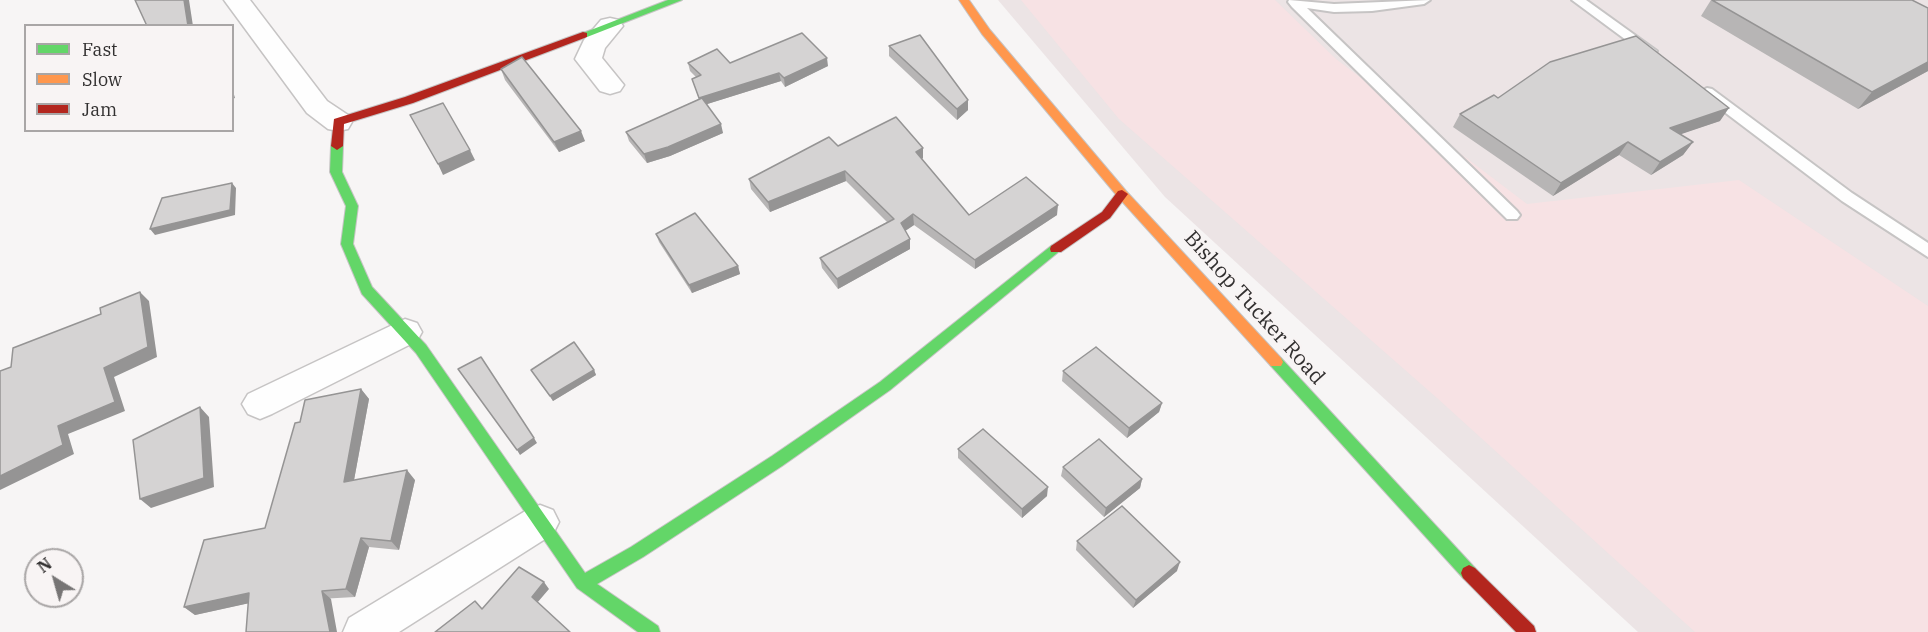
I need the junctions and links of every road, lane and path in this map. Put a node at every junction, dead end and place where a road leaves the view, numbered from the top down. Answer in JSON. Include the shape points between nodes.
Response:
{"nodes":[{"id":1,"x":237,"y":0,"type":"edge"},
{"id":2,"x":677,"y":0,"type":"edge"},
{"id":3,"x":964,"y":0,"type":"edge"},
{"id":4,"x":1424,"y":0,"type":"edge"},
{"id":5,"x":1578,"y":0,"type":"edge"},
{"id":6,"x":1294,"y":2,"type":"edge"},
{"id":7,"x":610,"y":26,"type":"junction"},
{"id":8,"x":1664,"y":61,"type":"edge"},
{"id":9,"x":1693,"y":82,"type":"edge"},
{"id":10,"x":610,"y":85,"type":"dead end"},
{"id":11,"x":338,"y":122,"type":"junction"},
{"id":12,"x":1122,"y":194,"type":"junction"},
{"id":13,"x":1512,"y":215,"type":"dead end"},
{"id":14,"x":1928,"y":250,"type":"edge"},
{"id":15,"x":405,"y":332,"type":"junction"},
{"id":16,"x":261,"y":404,"type":"dead end"},
{"id":17,"x":540,"y":522,"type":"junction"},
{"id":18,"x":583,"y":583,"type":"junction"},
{"id":19,"x":363,"y":632,"type":"edge"},
{"id":20,"x":652,"y":632,"type":"edge"},
{"id":21,"x":1528,"y":632,"type":"edge"}],
"edges":[{"from":1,"to":11,"type":"street","via":[[317,107]]},
{"from":2,"to":7,"type":"street"},
{"from":3,"to":12,"type":"street","name":"Bishop Tucker Road","via":[[986,32]]},
{"from":4,"to":6,"type":"lane","via":[[1344,8]]},
{"from":5,"to":8,"type":"lane"},
{"from":6,"to":13,"type":"lane"},
{"from":7,"to":10,"type":"street","via":[[593,46],[588,59]]},
{"from":7,"to":11,"type":"street"},
{"from":9,"to":14,"type":"lane","via":[[1847,197]]},
{"from":11,"to":15,"type":"street","via":[[336,172],[352,206],[347,244],[367,290]]},
{"from":12,"to":18,"type":"street","via":[[1106,215],[1055,249],[885,386],[637,552]]},
{"from":12,"to":21,"type":"street","name":"Bishop Tucker Road","via":[[1483,588]]},
{"from":15,"to":16,"type":"street"},
{"from":15,"to":17,"type":"street","via":[[440,376]]},
{"from":17,"to":18,"type":"street"},
{"from":17,"to":19,"type":"street"},
{"from":18,"to":20,"type":"street"}]}
